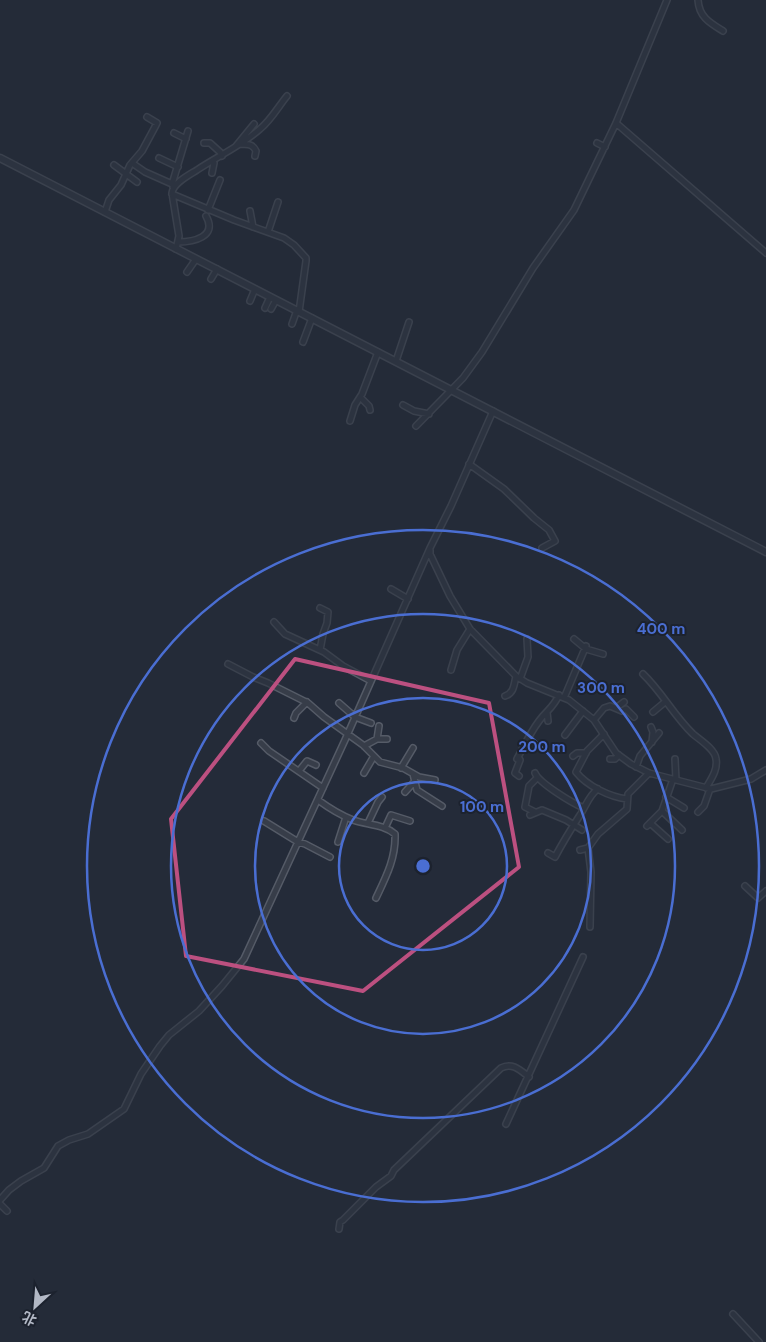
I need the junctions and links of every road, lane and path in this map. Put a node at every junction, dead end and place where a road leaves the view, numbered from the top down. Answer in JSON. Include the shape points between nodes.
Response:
{"nodes":[{"id":1,"x":668,"y":0,"type":"edge"},
{"id":2,"x":698,"y":0,"type":"edge"},
{"id":3,"x":723,"y":31,"type":"dead end"},
{"id":4,"x":287,"y":96,"type":"dead end"},
{"id":5,"x":147,"y":117,"type":"dead end"},
{"id":6,"x":616,"y":123,"type":"junction"},
{"id":7,"x":254,"y":124,"type":"dead end"},
{"id":8,"x":188,"y":131,"type":"dead end"},
{"id":9,"x":174,"y":133,"type":"dead end"},
{"id":10,"x":186,"y":139,"type":"junction"},
{"id":11,"x":204,"y":143,"type":"dead end"},
{"id":12,"x":597,"y":143,"type":"dead end"},
{"id":13,"x":240,"y":144,"type":"junction"},
{"id":14,"x":605,"y":147,"type":"junction"},
{"id":15,"x":234,"y":148,"type":"junction"},
{"id":16,"x":222,"y":156,"type":"junction"},
{"id":17,"x":255,"y":156,"type":"dead end"},
{"id":18,"x":0,"y":158,"type":"edge"},
{"id":19,"x":159,"y":158,"type":"dead end"},
{"id":20,"x":213,"y":160,"type":"junction"},
{"id":21,"x":132,"y":163,"type":"junction"},
{"id":22,"x":114,"y":165,"type":"dead end"},
{"id":23,"x":178,"y":167,"type":"junction"},
{"id":24,"x":126,"y":173,"type":"junction"},
{"id":25,"x":212,"y":173,"type":"dead end"},
{"id":26,"x":220,"y":180,"type":"dead end"},
{"id":27,"x":137,"y":182,"type":"dead end"},
{"id":28,"x":173,"y":186,"type":"junction"},
{"id":29,"x":172,"y":194,"type":"junction"},
{"id":30,"x":278,"y":202,"type":"dead end"},
{"id":31,"x":208,"y":210,"type":"junction"},
{"id":32,"x":250,"y":211,"type":"dead end"},
{"id":33,"x":106,"y":212,"type":"junction"},
{"id":34,"x":206,"y":216,"type":"dead end"},
{"id":35,"x":253,"y":227,"type":"junction"},
{"id":36,"x":268,"y":232,"type":"junction"},
{"id":37,"x":177,"y":245,"type":"junction"},
{"id":38,"x":766,"y":253,"type":"edge"},
{"id":39,"x":196,"y":259,"type":"junction"},
{"id":40,"x":217,"y":270,"type":"junction"},
{"id":41,"x":187,"y":272,"type":"dead end"},
{"id":42,"x":211,"y":278,"type":"dead end"},
{"id":43,"x":255,"y":289,"type":"junction"},
{"id":44,"x":273,"y":298,"type":"junction"},
{"id":45,"x":250,"y":301,"type":"dead end"},
{"id":46,"x":265,"y":308,"type":"dead end"},
{"id":47,"x":271,"y":310,"type":"dead end"},
{"id":48,"x":298,"y":311,"type":"junction"},
{"id":49,"x":312,"y":318,"type":"junction"},
{"id":50,"x":409,"y":322,"type":"dead end"},
{"id":51,"x":292,"y":324,"type":"dead end"},
{"id":52,"x":303,"y":342,"type":"dead end"},
{"id":53,"x":378,"y":352,"type":"junction"},
{"id":54,"x":396,"y":361,"type":"junction"},
{"id":55,"x":452,"y":390,"type":"junction"},
{"id":56,"x":360,"y":397,"type":"junction"},
{"id":57,"x":403,"y":405,"type":"dead end"},
{"id":58,"x":370,"y":410,"type":"dead end"},
{"id":59,"x":493,"y":411,"type":"junction"},
{"id":60,"x":429,"y":414,"type":"junction"},
{"id":61,"x":350,"y":421,"type":"dead end"},
{"id":62,"x":416,"y":426,"type":"dead end"},
{"id":63,"x":469,"y":464,"type":"junction"},
{"id":64,"x":430,"y":548,"type":"junction"},
{"id":65,"x":542,"y":548,"type":"dead end"},
{"id":66,"x":766,"y":552,"type":"edge"},
{"id":67,"x":391,"y":589,"type":"dead end"},
{"id":68,"x":408,"y":600,"type":"junction"},
{"id":69,"x":320,"y":608,"type":"dead end"},
{"id":70,"x":274,"y":622,"type":"dead end"},
{"id":71,"x":470,"y":629,"type":"junction"},
{"id":72,"x":527,"y":639,"type":"dead end"},
{"id":73,"x":574,"y":639,"type":"dead end"},
{"id":74,"x":586,"y":647,"type":"junction"},
{"id":75,"x":320,"y":650,"type":"junction"},
{"id":76,"x":603,"y":654,"type":"dead end"},
{"id":77,"x":228,"y":664,"type":"dead end"},
{"id":78,"x":451,"y":670,"type":"dead end"},
{"id":79,"x":643,"y":674,"type":"dead end"},
{"id":80,"x":518,"y":677,"type":"junction"},
{"id":81,"x":371,"y":681,"type":"junction"},
{"id":82,"x":505,"y":696,"type":"dead end"},
{"id":83,"x":561,"y":697,"type":"junction"},
{"id":84,"x":307,"y":702,"type":"junction"},
{"id":85,"x":624,"y":702,"type":"dead end"},
{"id":86,"x":665,"y":702,"type":"junction"},
{"id":87,"x":339,"y":703,"type":"dead end"},
{"id":88,"x":616,"y":708,"type":"junction"},
{"id":89,"x":583,"y":711,"type":"junction"},
{"id":90,"x":547,"y":712,"type":"junction"},
{"id":91,"x":653,"y":712,"type":"dead end"},
{"id":92,"x":355,"y":717,"type":"junction"},
{"id":93,"x":634,"y":717,"type":"dead end"},
{"id":94,"x":294,"y":718,"type":"dead end"},
{"id":95,"x":594,"y":720,"type":"junction"},
{"id":96,"x":548,"y":721,"type":"dead end"},
{"id":97,"x":371,"y":723,"type":"dead end"},
{"id":98,"x":379,"y":726,"type":"dead end"},
{"id":99,"x":651,"y":727,"type":"dead end"},
{"id":100,"x":348,"y":733,"type":"junction"},
{"id":101,"x":659,"y":733,"type":"dead end"},
{"id":102,"x":604,"y":734,"type":"junction"},
{"id":103,"x":565,"y":735,"type":"dead end"},
{"id":104,"x":377,"y":739,"type":"junction"},
{"id":105,"x":388,"y":740,"type":"dead end"},
{"id":106,"x":652,"y":742,"type":"junction"},
{"id":107,"x":261,"y":743,"type":"dead end"},
{"id":108,"x":364,"y":746,"type":"junction"},
{"id":109,"x":413,"y":748,"type":"dead end"},
{"id":110,"x":586,"y":753,"type":"junction"},
{"id":111,"x":619,"y":755,"type":"junction"},
{"id":112,"x":374,"y":756,"type":"junction"},
{"id":113,"x":573,"y":756,"type":"dead end"},
{"id":114,"x":610,"y":759,"type":"dead end"},
{"id":115,"x":675,"y":759,"type":"dead end"},
{"id":116,"x":316,"y":765,"type":"dead end"},
{"id":117,"x":636,"y":767,"type":"junction"},
{"id":118,"x":402,"y":768,"type":"junction"},
{"id":119,"x":766,"y":770,"type":"edge"},
{"id":120,"x":299,"y":771,"type":"junction"},
{"id":121,"x":364,"y":773,"type":"dead end"},
{"id":122,"x":649,"y":773,"type":"junction"},
{"id":123,"x":412,"y":774,"type":"junction"},
{"id":124,"x":519,"y":776,"type":"dead end"},
{"id":125,"x":419,"y":777,"type":"junction"},
{"id":126,"x":675,"y":779,"type":"junction"},
{"id":127,"x":435,"y":780,"type":"dead end"},
{"id":128,"x":414,"y":782,"type":"junction"},
{"id":129,"x":323,"y":788,"type":"junction"},
{"id":130,"x":598,"y":788,"type":"junction"},
{"id":131,"x":708,"y":788,"type":"junction"},
{"id":132,"x":405,"y":792,"type":"dead end"},
{"id":133,"x":382,"y":797,"type":"dead end"},
{"id":134,"x":666,"y":798,"type":"junction"},
{"id":135,"x":628,"y":799,"type":"junction"},
{"id":136,"x":318,"y":800,"type":"junction"},
{"id":137,"x":442,"y":806,"type":"dead end"},
{"id":138,"x":584,"y":808,"type":"junction"},
{"id":139,"x":684,"y":808,"type":"dead end"},
{"id":140,"x":662,"y":811,"type":"junction"},
{"id":141,"x":698,"y":812,"type":"dead end"},
{"id":142,"x":346,"y":817,"type":"junction"},
{"id":143,"x":410,"y":820,"type":"dead end"},
{"id":144,"x":264,"y":821,"type":"dead end"},
{"id":145,"x":368,"y":823,"type":"junction"},
{"id":146,"x":573,"y":824,"type":"junction"},
{"id":147,"x":385,"y":828,"type":"junction"},
{"id":148,"x":582,"y":830,"type":"dead end"},
{"id":149,"x":682,"y":830,"type":"dead end"},
{"id":150,"x":668,"y":838,"type":"dead end"},
{"id":151,"x":298,"y":842,"type":"junction"},
{"id":152,"x":338,"y":842,"type":"dead end"},
{"id":153,"x":588,"y":848,"type":"junction"},
{"id":154,"x":580,"y":850,"type":"dead end"},
{"id":155,"x":548,"y":853,"type":"dead end"},
{"id":156,"x":330,"y":857,"type":"dead end"},
{"id":157,"x":745,"y":886,"type":"dead end"},
{"id":158,"x":766,"y":891,"type":"edge"},
{"id":159,"x":376,"y":898,"type":"dead end"},
{"id":160,"x":590,"y":927,"type":"dead end"},
{"id":161,"x":583,"y":957,"type":"dead end"},
{"id":162,"x":529,"y":1077,"type":"junction"},
{"id":163,"x":506,"y":1124,"type":"dead end"},
{"id":164,"x":0,"y":1190,"type":"edge"},
{"id":165,"x":1,"y":1200,"type":"edge"},
{"id":166,"x":7,"y":1211,"type":"dead end"},
{"id":167,"x":339,"y":1229,"type":"dead end"},
{"id":168,"x":733,"y":1314,"type":"dead end"},
{"id":169,"x":759,"y":1342,"type":"edge"}],
"edges":[{"from":1,"to":6,"type":"street"},
{"from":2,"to":3,"type":"street","via":[[705,18]]},
{"from":4,"to":13,"type":"street","via":[[264,125]]},
{"from":5,"to":21,"type":"street","via":[[157,123]]},
{"from":6,"to":14,"type":"street"},
{"from":6,"to":38,"type":"street"},
{"from":7,"to":15,"type":"street"},
{"from":8,"to":10,"type":"street"},
{"from":9,"to":10,"type":"street"},
{"from":10,"to":23,"type":"street"},
{"from":11,"to":16,"type":"street","via":[[210,143]]},
{"from":12,"to":14,"type":"street"},
{"from":13,"to":15,"type":"street"},
{"from":13,"to":17,"type":"street","via":[[252,146]]},
{"from":14,"to":55,"type":"street","via":[[568,222],[533,268],[482,352]]},
{"from":15,"to":16,"type":"street"},
{"from":16,"to":20,"type":"street"},
{"from":18,"to":33,"type":"street"},
{"from":19,"to":23,"type":"street"},
{"from":20,"to":25,"type":"street"},
{"from":20,"to":28,"type":"street"},
{"from":21,"to":24,"type":"street"},
{"from":21,"to":28,"type":"street"},
{"from":22,"to":24,"type":"street"},
{"from":23,"to":28,"type":"street"},
{"from":24,"to":27,"type":"street"},
{"from":24,"to":33,"type":"street"},
{"from":26,"to":31,"type":"street"},
{"from":28,"to":29,"type":"street"},
{"from":29,"to":31,"type":"street"},
{"from":29,"to":37,"type":"street","via":[[179,236]]},
{"from":30,"to":36,"type":"street"},
{"from":31,"to":35,"type":"street"},
{"from":32,"to":35,"type":"street"},
{"from":33,"to":37,"type":"street"},
{"from":34,"to":37,"type":"street","via":[[209,224],[205,235]]},
{"from":35,"to":36,"type":"street"},
{"from":36,"to":48,"type":"street","via":[[288,240],[306,258]]},
{"from":37,"to":39,"type":"street"},
{"from":39,"to":40,"type":"street"},
{"from":39,"to":41,"type":"street"},
{"from":40,"to":42,"type":"street"},
{"from":40,"to":43,"type":"street"},
{"from":43,"to":44,"type":"street"},
{"from":43,"to":45,"type":"street"},
{"from":44,"to":46,"type":"street"},
{"from":44,"to":47,"type":"street"},
{"from":44,"to":48,"type":"street"},
{"from":48,"to":49,"type":"street"},
{"from":48,"to":51,"type":"street"},
{"from":49,"to":52,"type":"street"},
{"from":49,"to":53,"type":"street"},
{"from":50,"to":54,"type":"street"},
{"from":53,"to":54,"type":"street"},
{"from":53,"to":56,"type":"street"},
{"from":54,"to":55,"type":"street"},
{"from":55,"to":59,"type":"street"},
{"from":55,"to":60,"type":"street"},
{"from":56,"to":58,"type":"street"},
{"from":56,"to":61,"type":"street"},
{"from":57,"to":60,"type":"street"},
{"from":59,"to":63,"type":"street"},
{"from":59,"to":66,"type":"street"},
{"from":60,"to":62,"type":"street"},
{"from":63,"to":64,"type":"street"},
{"from":63,"to":65,"type":"street","via":[[504,489],[549,530],[554,541]]},
{"from":64,"to":68,"type":"street"},
{"from":64,"to":71,"type":"street","via":[[450,596]]},
{"from":67,"to":68,"type":"street"},
{"from":68,"to":81,"type":"street"},
{"from":69,"to":75,"type":"street","via":[[329,615]]},
{"from":70,"to":75,"type":"street","via":[[285,634]]},
{"from":71,"to":78,"type":"street","via":[[457,650]]},
{"from":71,"to":80,"type":"street"},
{"from":72,"to":80,"type":"street","via":[[528,657],[525,669]]},
{"from":73,"to":74,"type":"street"},
{"from":74,"to":76,"type":"street"},
{"from":74,"to":83,"type":"street"},
{"from":75,"to":81,"type":"street"},
{"from":77,"to":84,"type":"street"},
{"from":79,"to":86,"type":"street"},
{"from":80,"to":82,"type":"street","via":[[511,694]]},
{"from":80,"to":83,"type":"street"},
{"from":81,"to":92,"type":"street"},
{"from":83,"to":89,"type":"street"},
{"from":83,"to":90,"type":"street"},
{"from":84,"to":94,"type":"street"},
{"from":84,"to":100,"type":"street"},
{"from":85,"to":88,"type":"street"},
{"from":86,"to":91,"type":"street"},
{"from":86,"to":131,"type":"street","via":[[716,757],[716,770]]},
{"from":87,"to":92,"type":"street"},
{"from":88,"to":93,"type":"street","via":[[626,710]]},
{"from":88,"to":95,"type":"street","via":[[607,706]]},
{"from":89,"to":95,"type":"street"},
{"from":89,"to":103,"type":"street"},
{"from":90,"to":96,"type":"street"},
{"from":90,"to":124,"type":"street","via":[[517,758],[520,760],[515,773]]},
{"from":92,"to":97,"type":"street"},
{"from":92,"to":100,"type":"street"},
{"from":95,"to":102,"type":"street"},
{"from":98,"to":104,"type":"street"},
{"from":99,"to":106,"type":"street"},
{"from":100,"to":108,"type":"street"},
{"from":100,"to":129,"type":"street"},
{"from":101,"to":106,"type":"street"},
{"from":102,"to":110,"type":"street"},
{"from":102,"to":111,"type":"street"},
{"from":104,"to":105,"type":"street"},
{"from":104,"to":108,"type":"street"},
{"from":106,"to":117,"type":"street","via":[[640,756]]},
{"from":107,"to":120,"type":"street"},
{"from":108,"to":112,"type":"street"},
{"from":109,"to":118,"type":"street"},
{"from":110,"to":113,"type":"street"},
{"from":110,"to":130,"type":"street","via":[[576,772]]},
{"from":111,"to":114,"type":"street"},
{"from":111,"to":117,"type":"street"},
{"from":112,"to":118,"type":"street","via":[[380,762]]},
{"from":112,"to":121,"type":"street"},
{"from":115,"to":126,"type":"street"},
{"from":116,"to":120,"type":"street","via":[[307,761]]},
{"from":117,"to":122,"type":"street"},
{"from":118,"to":123,"type":"street"},
{"from":119,"to":131,"type":"street","via":[[751,779]]},
{"from":120,"to":129,"type":"street"},
{"from":122,"to":126,"type":"street"},
{"from":122,"to":135,"type":"street","via":[[631,791]]},
{"from":123,"to":125,"type":"street"},
{"from":123,"to":128,"type":"street"},
{"from":125,"to":127,"type":"street"},
{"from":125,"to":128,"type":"street"},
{"from":126,"to":131,"type":"street"},
{"from":126,"to":134,"type":"street"},
{"from":128,"to":132,"type":"street"},
{"from":128,"to":137,"type":"street","via":[[420,793]]},
{"from":129,"to":136,"type":"street"},
{"from":130,"to":135,"type":"street","via":[[617,798]]},
{"from":130,"to":138,"type":"street"},
{"from":131,"to":141,"type":"street","via":[[704,806]]},
{"from":133,"to":145,"type":"street"},
{"from":134,"to":139,"type":"street"},
{"from":134,"to":140,"type":"street"},
{"from":135,"to":153,"type":"street","via":[[627,809],[598,834]]},
{"from":136,"to":142,"type":"street"},
{"from":136,"to":151,"type":"street"},
{"from":138,"to":146,"type":"street"},
{"from":138,"to":146,"type":"street","via":[[536,776],[529,786],[525,807],[533,814],[542,810]]},
{"from":140,"to":149,"type":"street"},
{"from":140,"to":150,"type":"street","via":[[649,824]]},
{"from":142,"to":145,"type":"street"},
{"from":142,"to":152,"type":"street"},
{"from":143,"to":147,"type":"street","via":[[391,815]]},
{"from":144,"to":151,"type":"street"},
{"from":145,"to":147,"type":"street"},
{"from":146,"to":148,"type":"street"},
{"from":146,"to":155,"type":"street","via":[[556,857]]},
{"from":147,"to":159,"type":"street","via":[[395,834],[394,852],[390,870]]},
{"from":151,"to":156,"type":"street"},
{"from":151,"to":165,"type":"street","via":[[244,959],[199,1010],[160,1046],[141,1074],[124,1109],[88,1134],[64,1142],[44,1168],[21,1181]]},
{"from":153,"to":154,"type":"street"},
{"from":153,"to":160,"type":"street"},
{"from":157,"to":158,"type":"street","via":[[758,898]]},
{"from":161,"to":162,"type":"street"},
{"from":162,"to":163,"type":"street"},
{"from":162,"to":167,"type":"street","via":[[513,1066],[502,1068],[340,1222]]},
{"from":164,"to":165,"type":"street"},
{"from":165,"to":166,"type":"street"},
{"from":168,"to":169,"type":"street"}]}
